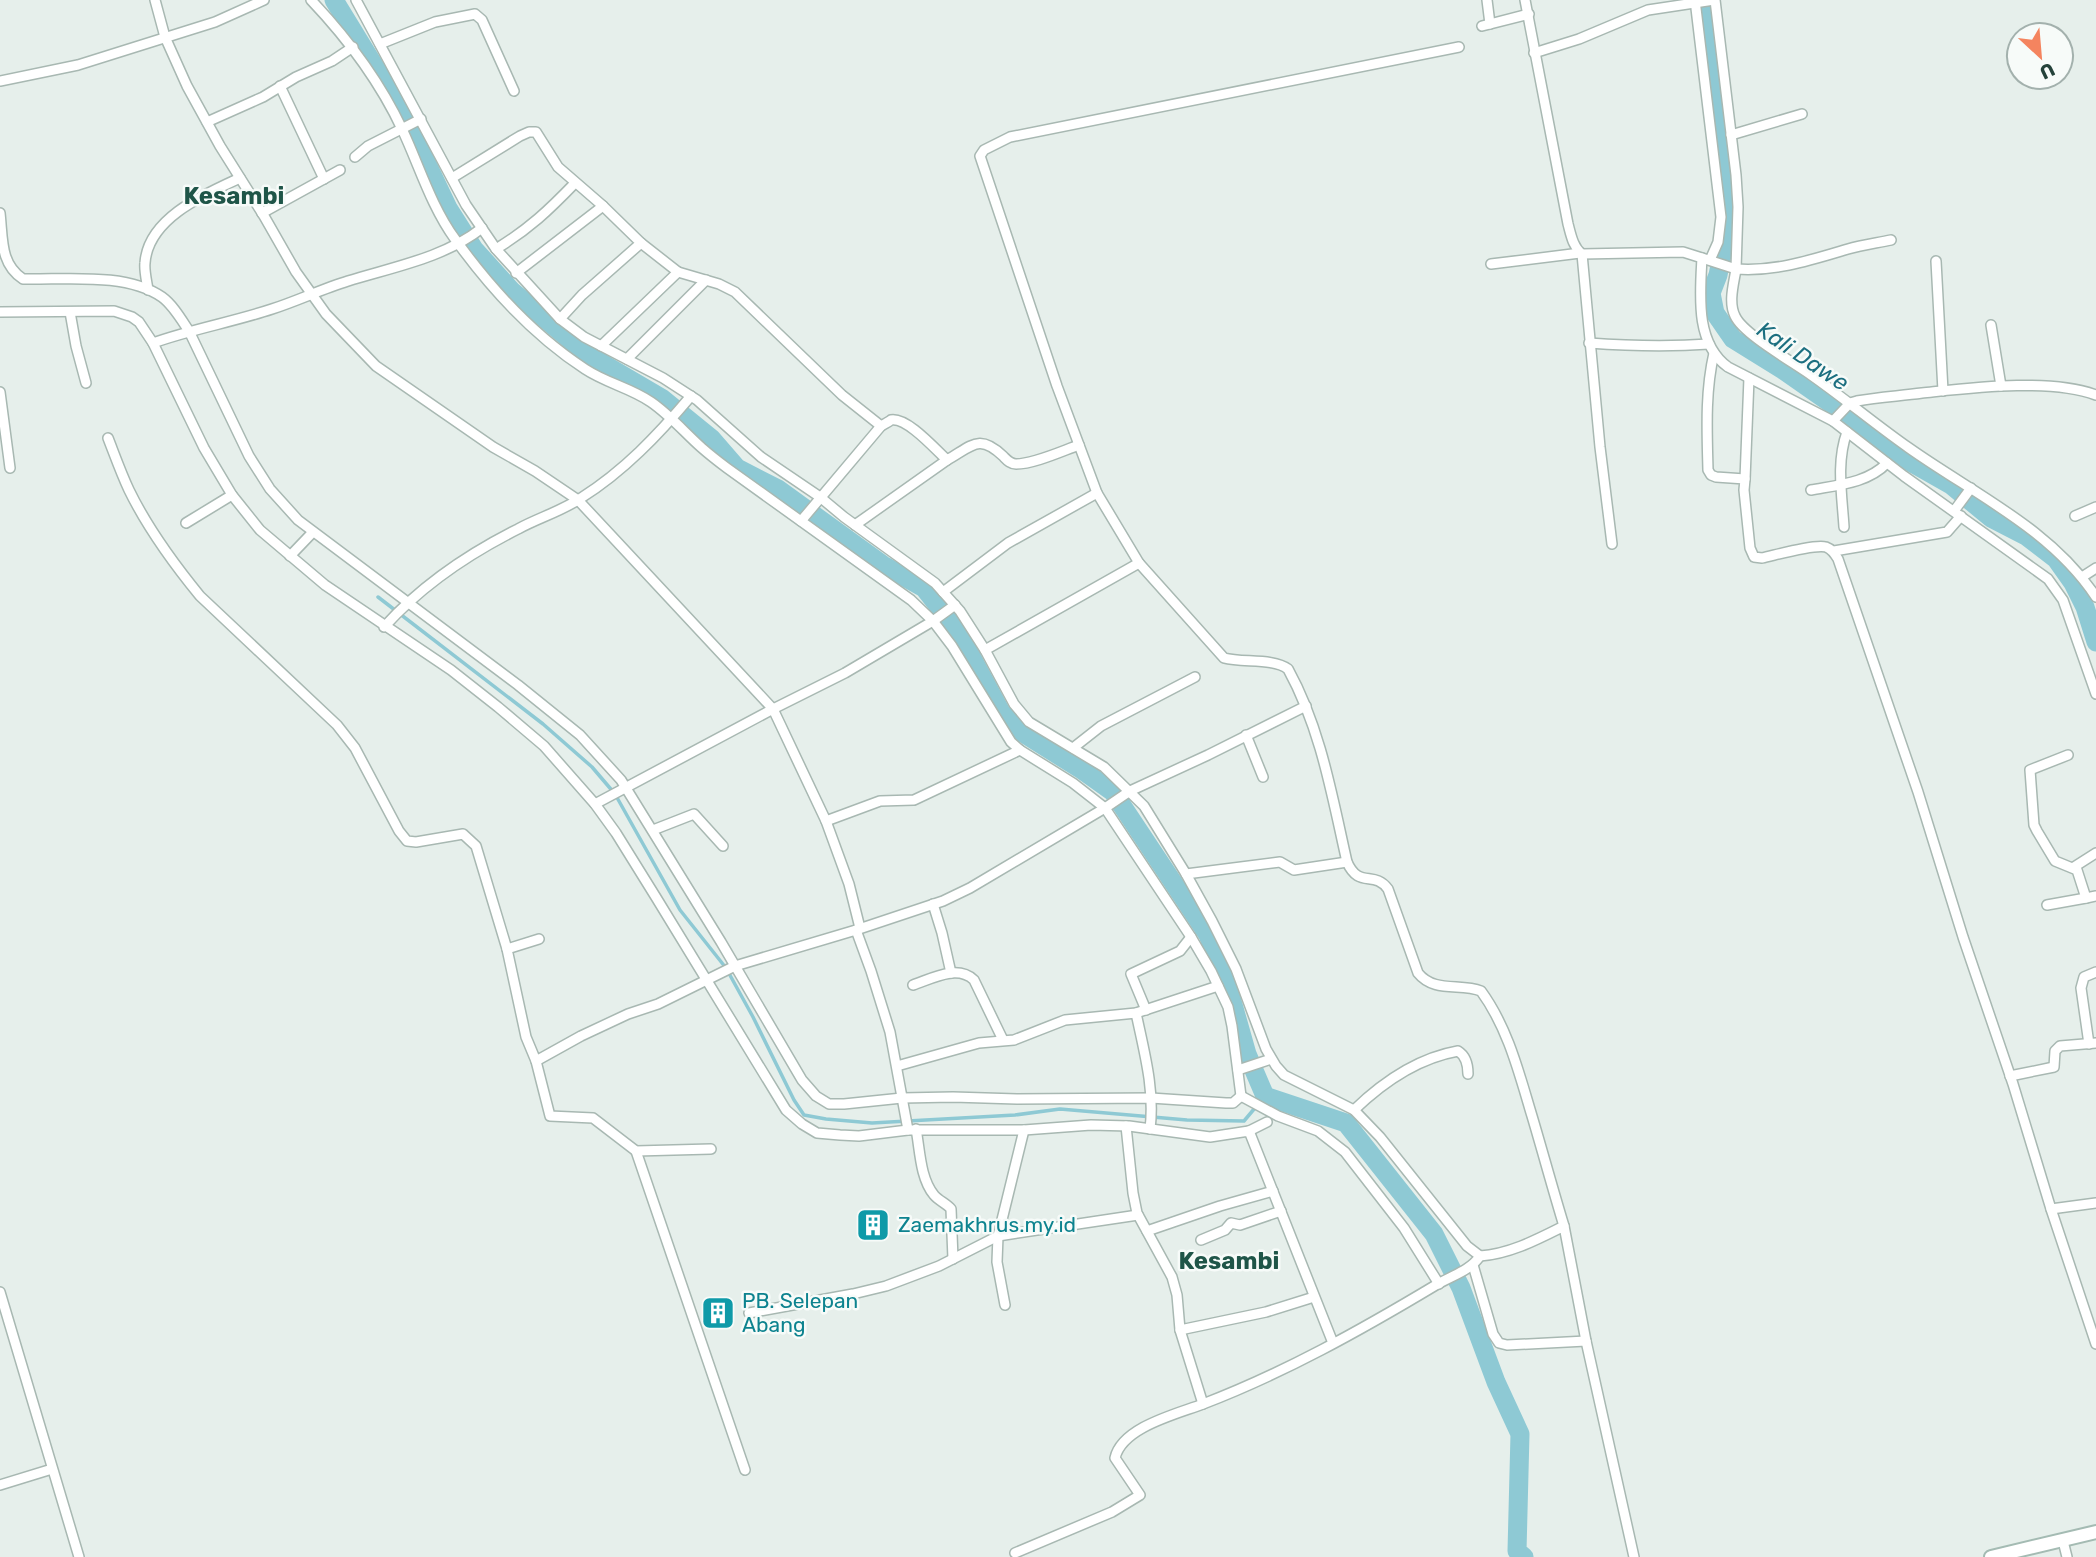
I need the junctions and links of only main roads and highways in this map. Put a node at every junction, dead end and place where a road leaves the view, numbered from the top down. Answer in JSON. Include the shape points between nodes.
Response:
{"nodes":[{"id":1,"x":2096,"y":1532,"type":"edge"},
{"id":2,"x":1991,"y":1557,"type":"edge"}],
"edges":[{"from":1,"to":2,"type":"main road"}]}
